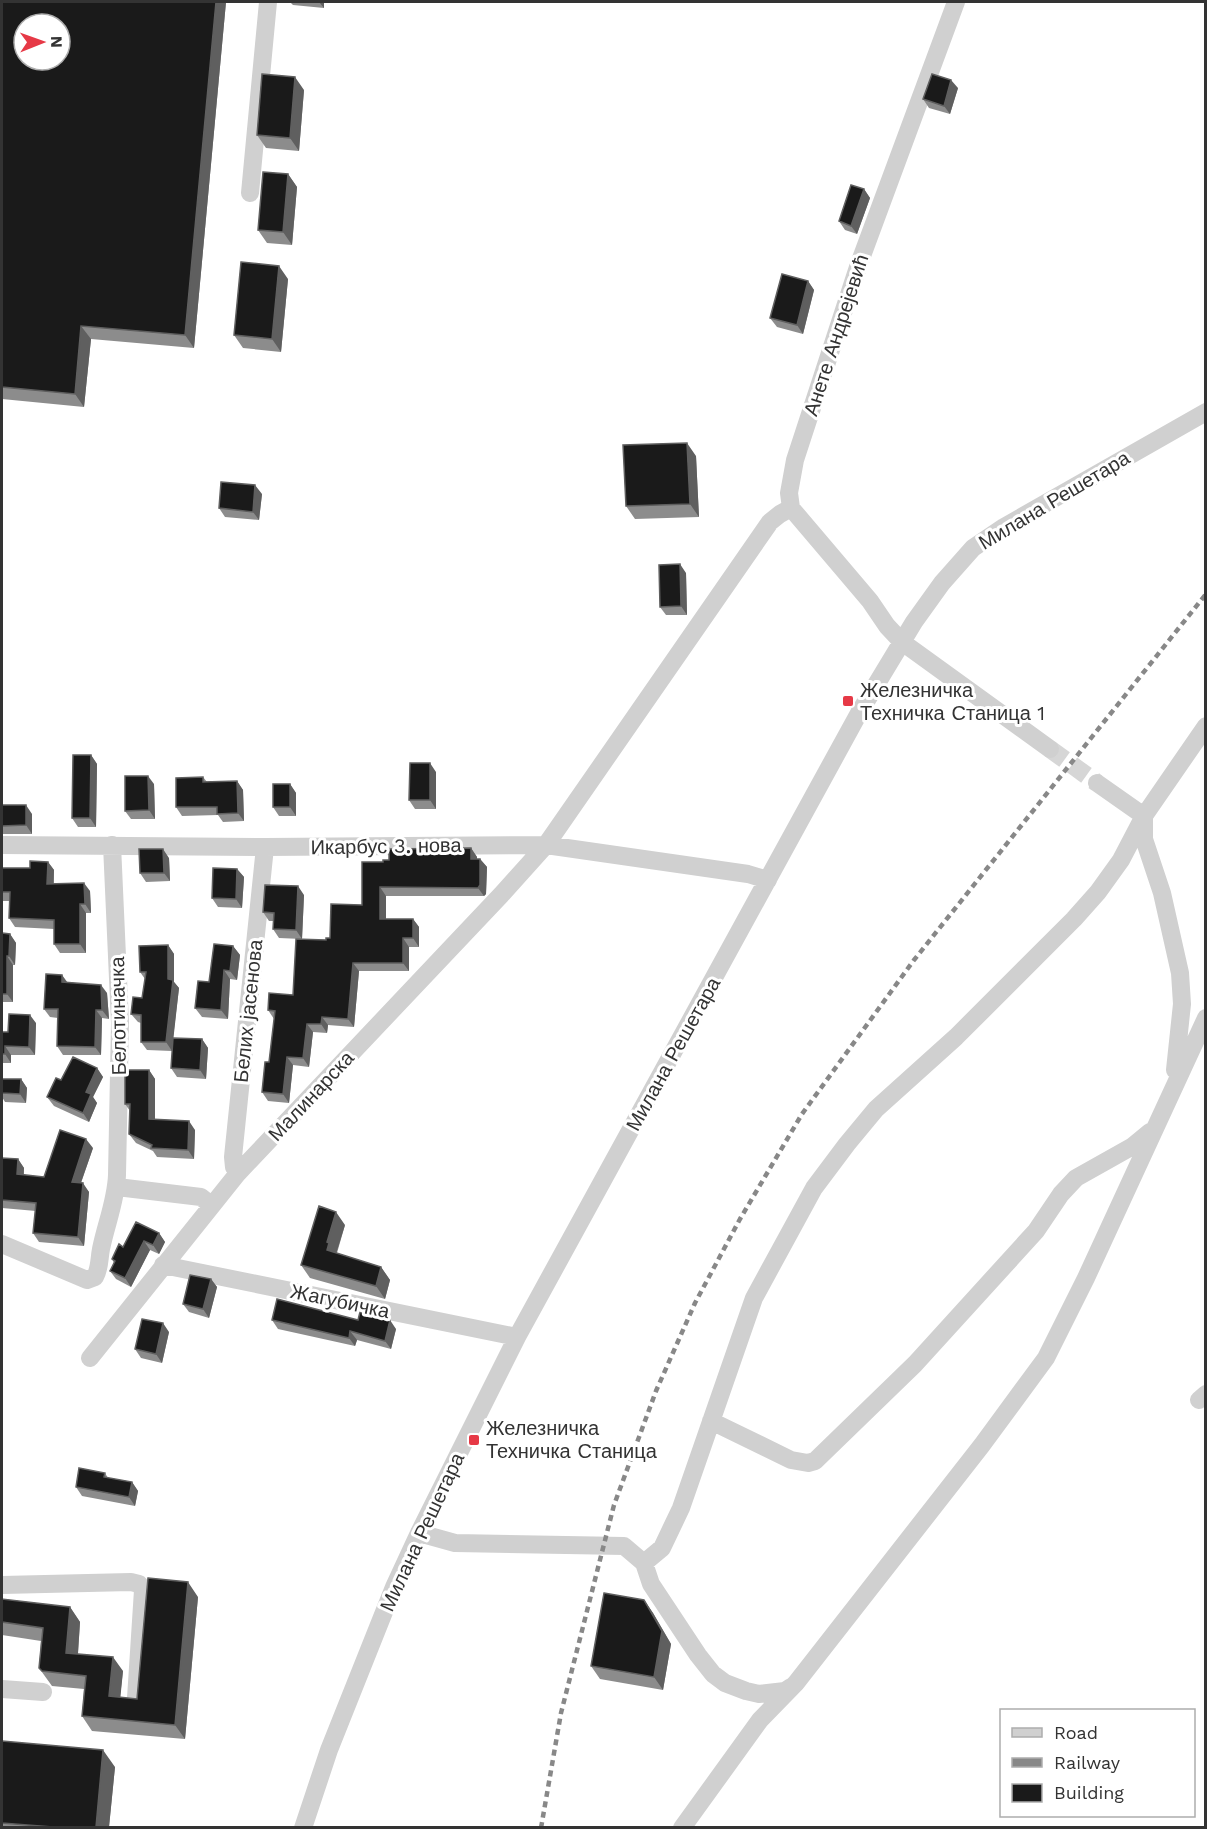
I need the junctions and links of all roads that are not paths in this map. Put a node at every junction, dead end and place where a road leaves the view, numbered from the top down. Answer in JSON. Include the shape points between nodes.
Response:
{"nodes":[{"id":1,"x":268,"y":2,"type":"edge"},
{"id":2,"x":956,"y":2,"type":"edge"},
{"id":3,"x":250,"y":193,"type":"dead end"},
{"id":4,"x":1206,"y":412,"type":"edge"},
{"id":5,"x":792,"y":508,"type":"junction"},
{"id":6,"x":902,"y":642,"type":"junction"},
{"id":7,"x":1206,"y":726,"type":"edge"},
{"id":8,"x":1050,"y":749,"type":"tunnel mouth"},
{"id":9,"x":1097,"y":783,"type":"tunnel mouth"},
{"id":10,"x":1144,"y":816,"type":"junction"},
{"id":11,"x":2,"y":845,"type":"edge"},
{"id":12,"x":112,"y":845,"type":"junction"},
{"id":13,"x":546,"y":845,"type":"junction"},
{"id":14,"x":265,"y":847,"type":"junction"},
{"id":15,"x":768,"y":880,"type":"junction"},
{"id":16,"x":1206,"y":1018,"type":"edge"},
{"id":17,"x":1191,"y":1048,"type":"junction"},
{"id":18,"x":1206,"y":1060,"type":"edge"},
{"id":19,"x":1172,"y":1090,"type":"junction"},
{"id":20,"x":1153,"y":1130,"type":"junction"},
{"id":21,"x":238,"y":1173,"type":"junction"},
{"id":22,"x":117,"y":1187,"type":"junction"},
{"id":23,"x":211,"y":1205,"type":"junction"},
{"id":24,"x":2,"y":1244,"type":"edge"},
{"id":25,"x":164,"y":1264,"type":"junction"},
{"id":26,"x":517,"y":1337,"type":"junction"},
{"id":27,"x":90,"y":1358,"type":"dead end"},
{"id":28,"x":711,"y":1422,"type":"junction"},
{"id":29,"x":419,"y":1533,"type":"junction"},
{"id":30,"x":644,"y":1563,"type":"junction"},
{"id":31,"x":2,"y":1585,"type":"edge"},
{"id":32,"x":796,"y":1683,"type":"junction"},
{"id":33,"x":2,"y":1689,"type":"edge"},
{"id":34,"x":43,"y":1692,"type":"dead end"},
{"id":35,"x":136,"y":1698,"type":"edge"},
{"id":36,"x":303,"y":1827,"type":"edge"},
{"id":37,"x":682,"y":1827,"type":"edge"}],
"edges":[{"from":1,"to":3,"type":"street"},
{"from":2,"to":5,"type":"street","name":"Анете Андрејевић","via":[[859,264],[795,460],[789,493]]},
{"from":4,"to":6,"type":"street","name":"Милана Решетара","via":[[973,548],[942,583]]},
{"from":5,"to":6,"type":"street"},
{"from":5,"to":13,"type":"street","name":"Малинарска","via":[[770,522]]},
{"from":6,"to":8,"type":"street"},
{"from":6,"to":15,"type":"street","name":"Милана Решетара"},
{"from":7,"to":10,"type":"street"},
{"from":9,"to":10,"type":"street"},
{"from":10,"to":19,"type":"street","via":[[1144,839],[1162,893],[1180,973],[1182,1004]]},
{"from":10,"to":28,"type":"street","via":[[1121,860],[1098,892],[956,1036],[876,1109],[814,1188],[754,1298]]},
{"from":11,"to":12,"type":"street","name":"Икарбус 3. нова"},
{"from":12,"to":14,"type":"street","name":"Икарбус 3. нова"},
{"from":12,"to":22,"type":"street","name":"Белотиначка","via":[[120,1023]]},
{"from":13,"to":14,"type":"street","name":"Икарбус 3. нова"},
{"from":13,"to":15,"type":"street","name":"Икарбус 3. нова"},
{"from":13,"to":21,"type":"street","name":"Малинарска"},
{"from":14,"to":21,"type":"street","name":"Белих јасенова","via":[[233,1157]]},
{"from":15,"to":26,"type":"street","name":"Милана Решетара"},
{"from":16,"to":17,"type":"street"},
{"from":17,"to":18,"type":"street"},
{"from":17,"to":19,"type":"street"},
{"from":19,"to":20,"type":"street"},
{"from":20,"to":28,"type":"street","via":[[1076,1178],[1036,1231],[922,1356],[815,1461],[791,1460]]},
{"from":20,"to":32,"type":"street","via":[[1046,1358]]},
{"from":21,"to":23,"type":"street","name":"Малинарска"},
{"from":22,"to":23,"type":"street","via":[[201,1197]]},
{"from":22,"to":24,"type":"street","name":"Белотиначка","via":[[95,1277],[87,1280]]},
{"from":23,"to":25,"type":"street","name":"Малинарска"},
{"from":25,"to":26,"type":"street","name":"Жагубичка"},
{"from":25,"to":27,"type":"street","name":"Малинарска"},
{"from":26,"to":29,"type":"street","name":"Милана Решетара"},
{"from":28,"to":30,"type":"street","via":[[681,1508],[662,1548]]},
{"from":29,"to":30,"type":"street","via":[[455,1543],[624,1546]]},
{"from":29,"to":36,"type":"street","name":"Милана Решетара","via":[[329,1750]]},
{"from":30,"to":32,"type":"street","via":[[651,1584],[713,1674],[725,1683],[759,1694],[785,1691]]},
{"from":31,"to":35,"type":"street","via":[[132,1581],[139,1584],[143,1590]]},
{"from":32,"to":37,"type":"street","via":[[760,1720]]},
{"from":33,"to":34,"type":"street"}]}
